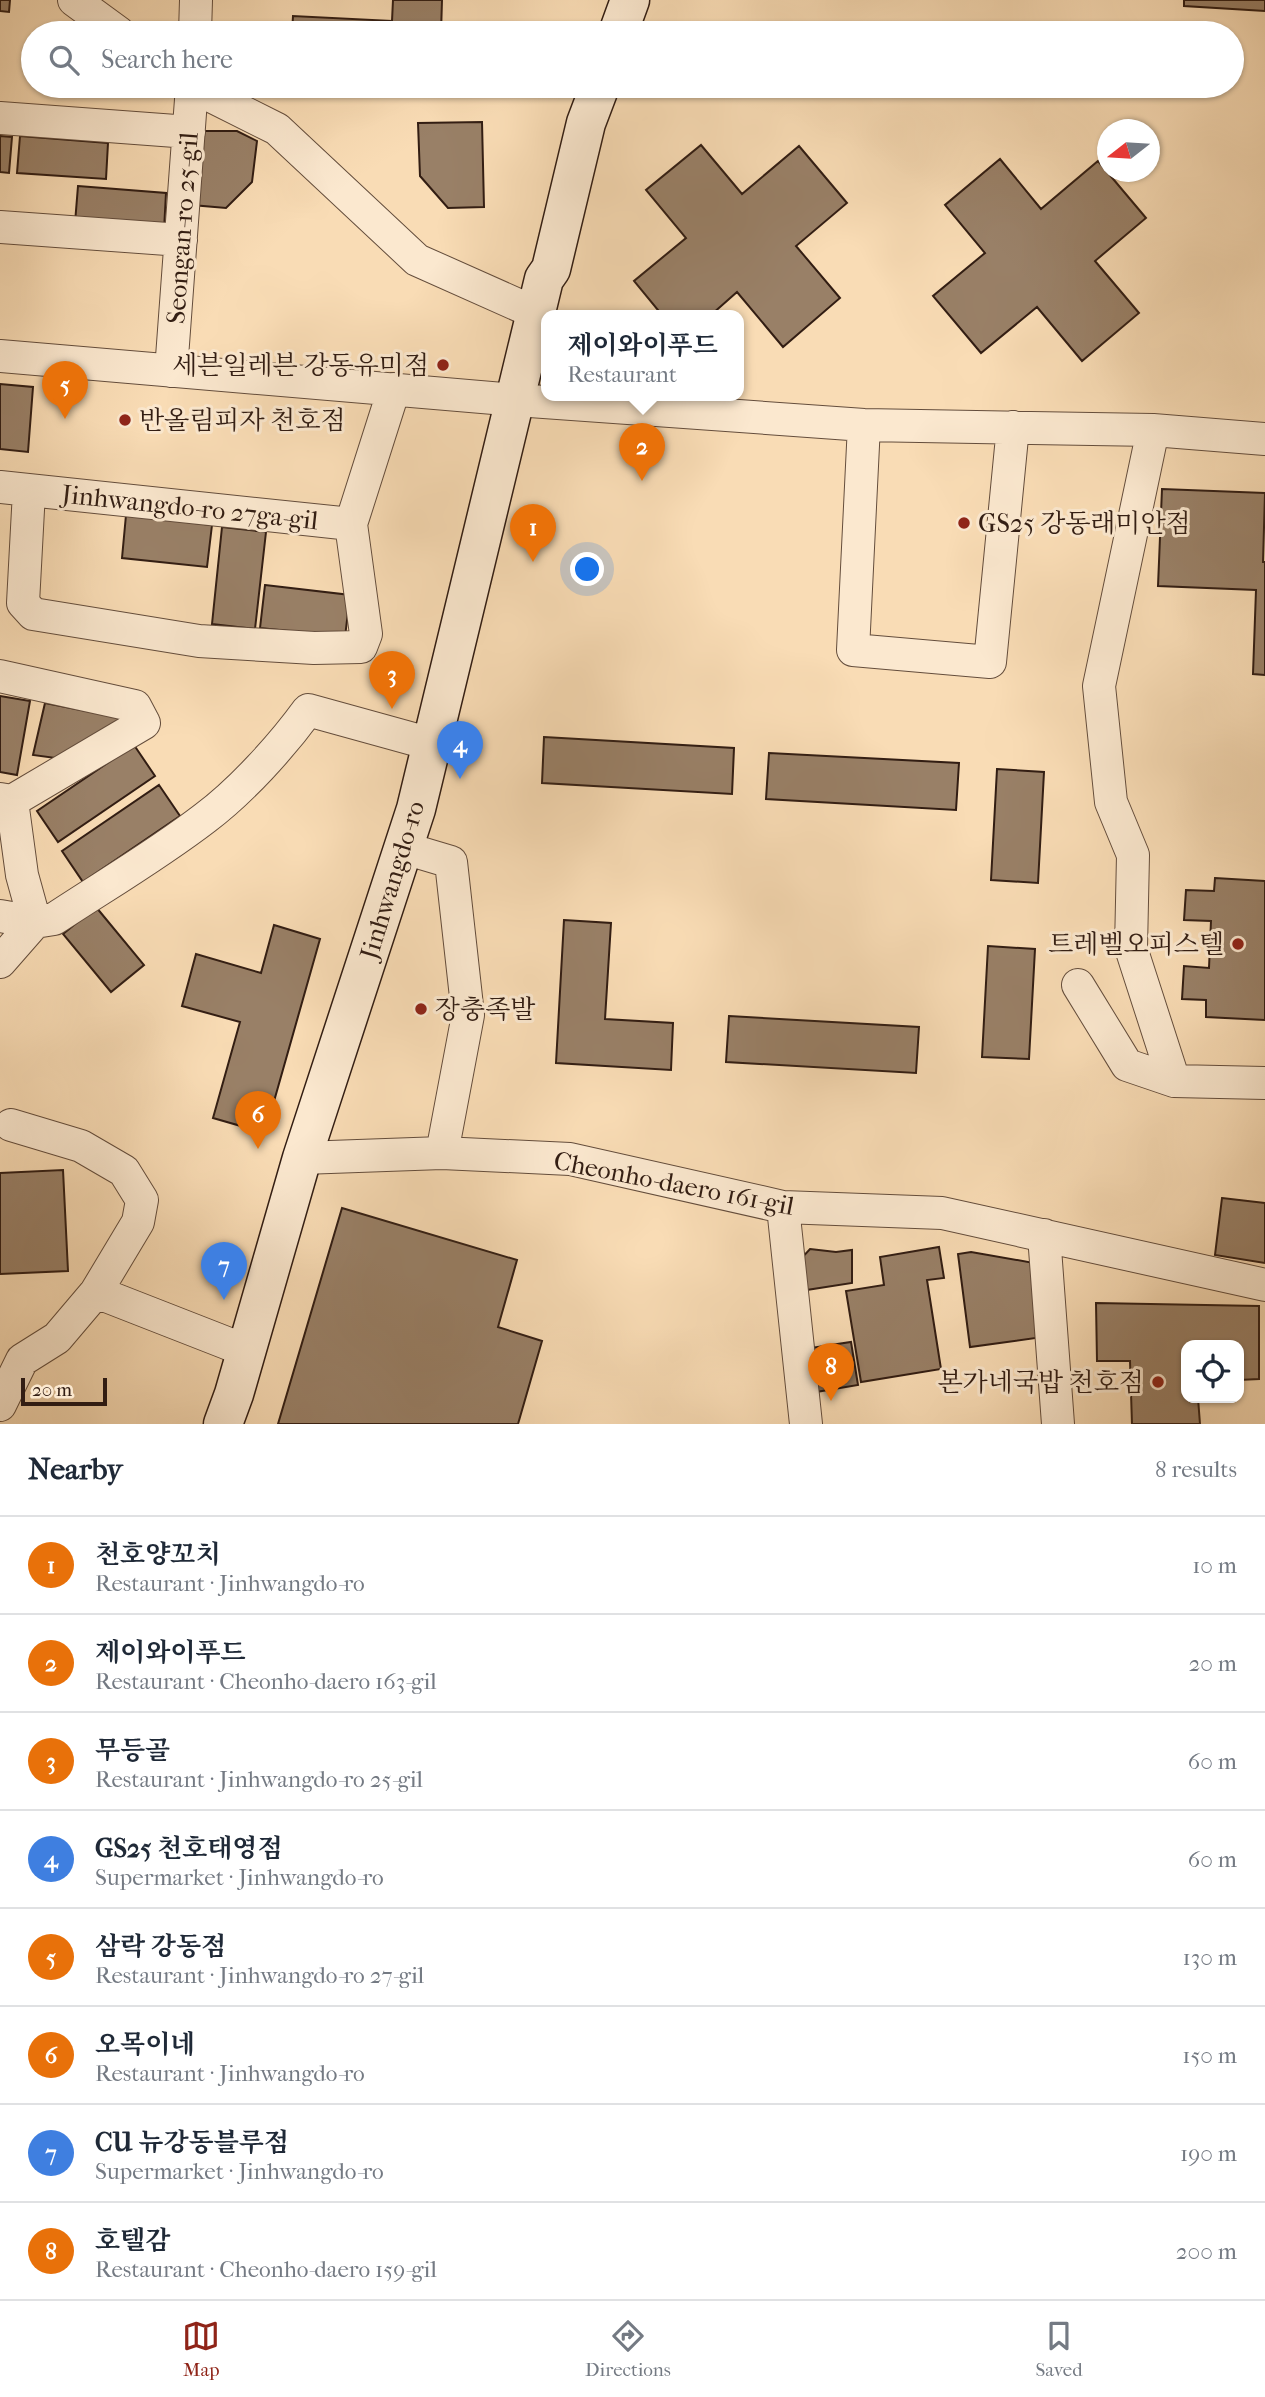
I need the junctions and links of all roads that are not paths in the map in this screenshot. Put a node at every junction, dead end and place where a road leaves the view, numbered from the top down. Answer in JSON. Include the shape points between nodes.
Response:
{"nodes":[{"id":1,"x":74,"y":0,"type":"edge"},
{"id":2,"x":196,"y":0,"type":"edge"},
{"id":3,"x":630,"y":0,"type":"edge"},
{"id":4,"x":103,"y":21,"type":"edge"},
{"id":5,"x":195,"y":21,"type":"edge"},
{"id":6,"x":622,"y":21,"type":"edge"},
{"id":7,"x":191,"y":98,"type":"edge"},
{"id":8,"x":215,"y":98,"type":"edge"},
{"id":9,"x":595,"y":98,"type":"edge"},
{"id":10,"x":0,"y":118,"type":"edge"},
{"id":11,"x":189,"y":132,"type":"junction"},
{"id":12,"x":0,"y":227,"type":"edge"},
{"id":13,"x":181,"y":240,"type":"junction"},
{"id":14,"x":536,"y":313,"type":"junction"},
{"id":15,"x":0,"y":356,"type":"edge"},
{"id":16,"x":171,"y":371,"type":"junction"},
{"id":17,"x":394,"y":389,"type":"junction"},
{"id":18,"x":516,"y":400,"type":"junction"},
{"id":19,"x":864,"y":425,"type":"junction"},
{"id":20,"x":1013,"y":427,"type":"junction"},
{"id":21,"x":1153,"y":430,"type":"junction"},
{"id":22,"x":1265,"y":439,"type":"edge"},
{"id":23,"x":14,"y":489,"type":"edge"},
{"id":24,"x":351,"y":524,"type":"junction"},
{"id":25,"x":0,"y":676,"type":"edge"},
{"id":26,"x":431,"y":744,"type":"junction"},
{"id":27,"x":6,"y":800,"type":"edge"},
{"id":28,"x":404,"y":848,"type":"junction"},
{"id":29,"x":0,"y":916,"type":"edge"},
{"id":30,"x":35,"y":922,"type":"junction"},
{"id":31,"x":0,"y":962,"type":"edge"},
{"id":32,"x":1078,"y":985,"type":"dead end"},
{"id":33,"x":1174,"y":1081,"type":"junction"},
{"id":34,"x":1265,"y":1083,"type":"edge"},
{"id":35,"x":4,"y":1117,"type":"edge"},
{"id":36,"x":442,"y":1153,"type":"junction"},
{"id":37,"x":302,"y":1158,"type":"junction"},
{"id":38,"x":783,"y":1208,"type":"junction"},
{"id":39,"x":1044,"y":1235,"type":"junction"},
{"id":40,"x":1265,"y":1285,"type":"edge"},
{"id":41,"x":96,"y":1292,"type":"junction"},
{"id":42,"x":247,"y":1351,"type":"junction"},
{"id":43,"x":0,"y":1405,"type":"edge"},
{"id":44,"x":0,"y":1413,"type":"edge"},
{"id":45,"x":6,"y":1424,"type":"edge"},
{"id":46,"x":223,"y":1424,"type":"edge"},
{"id":47,"x":806,"y":1424,"type":"edge"},
{"id":48,"x":1058,"y":1424,"type":"edge"}],
"edges":[{"from":1,"to":4,"type":"street"},
{"from":2,"to":5,"type":"street"},
{"from":3,"to":6,"type":"street"},
{"from":7,"to":11,"type":"street","name":"Seongan-ro 25-gil"},
{"from":8,"to":14,"type":"street","via":[[277,130],[417,260]]},
{"from":9,"to":14,"type":"street","name":"Jinhwangdo-ro"},
{"from":10,"to":11,"type":"street"},
{"from":11,"to":13,"type":"street","name":"Seongan-ro 25-gil"},
{"from":12,"to":13,"type":"street"},
{"from":13,"to":16,"type":"street","name":"Seongan-ro 25-gil"},
{"from":14,"to":18,"type":"street","name":"Jinhwangdo-ro"},
{"from":15,"to":16,"type":"street"},
{"from":16,"to":17,"type":"street"},
{"from":17,"to":18,"type":"street"},
{"from":17,"to":24,"type":"street","name":"Jinhwangdo-ro 27ga-gil"},
{"from":18,"to":19,"type":"street"},
{"from":18,"to":26,"type":"street","name":"Jinhwangdo-ro"},
{"from":19,"to":20,"type":"street"},
{"from":19,"to":20,"type":"street","via":[[853,650],[990,662]]},
{"from":20,"to":21,"type":"street"},
{"from":21,"to":22,"type":"street"},
{"from":21,"to":33,"type":"street","via":[[1099,686],[1111,802],[1132,855],[1132,948]]},
{"from":23,"to":24,"type":"street","name":"Jinhwangdo-ro 27ga-gil"},
{"from":23,"to":24,"type":"street","name":"Jinhwangdo-ro 27ga-gil","via":[[23,603],[33,614],[199,641],[361,647],[366,634]]},
{"from":25,"to":27,"type":"street","via":[[135,706],[144,723]]},
{"from":26,"to":28,"type":"street","name":"Jinhwangdo-ro"},
{"from":26,"to":30,"type":"street","via":[[307,710],[253,774],[206,817],[54,919]]},
{"from":27,"to":30,"type":"street"},
{"from":28,"to":36,"type":"street","via":[[451,862],[468,1015]]},
{"from":28,"to":37,"type":"street","name":"Jinhwangdo-ro"},
{"from":29,"to":30,"type":"street"},
{"from":30,"to":31,"type":"street"},
{"from":32,"to":33,"type":"street","via":[[1127,1065]]},
{"from":33,"to":34,"type":"street"},
{"from":35,"to":41,"type":"street","via":[[81,1146],[124,1171],[142,1200],[138,1222]]},
{"from":36,"to":37,"type":"street","name":"Cheonho-daero 161-gil"},
{"from":36,"to":38,"type":"street","name":"Cheonho-daero 161-gil","via":[[570,1159]]},
{"from":37,"to":42,"type":"street","name":"Jinhwangdo-ro"},
{"from":38,"to":39,"type":"street","name":"Cheonho-daero 161-gil","via":[[942,1213]]},
{"from":38,"to":47,"type":"street"},
{"from":39,"to":40,"type":"street","name":"Cheonho-daero 161-gil"},
{"from":39,"to":48,"type":"street"},
{"from":41,"to":42,"type":"street"},
{"from":41,"to":43,"type":"street","via":[[57,1338],[22,1360]]},
{"from":42,"to":46,"type":"street","name":"Jinhwangdo-ro"},
{"from":44,"to":45,"type":"street"}]}
